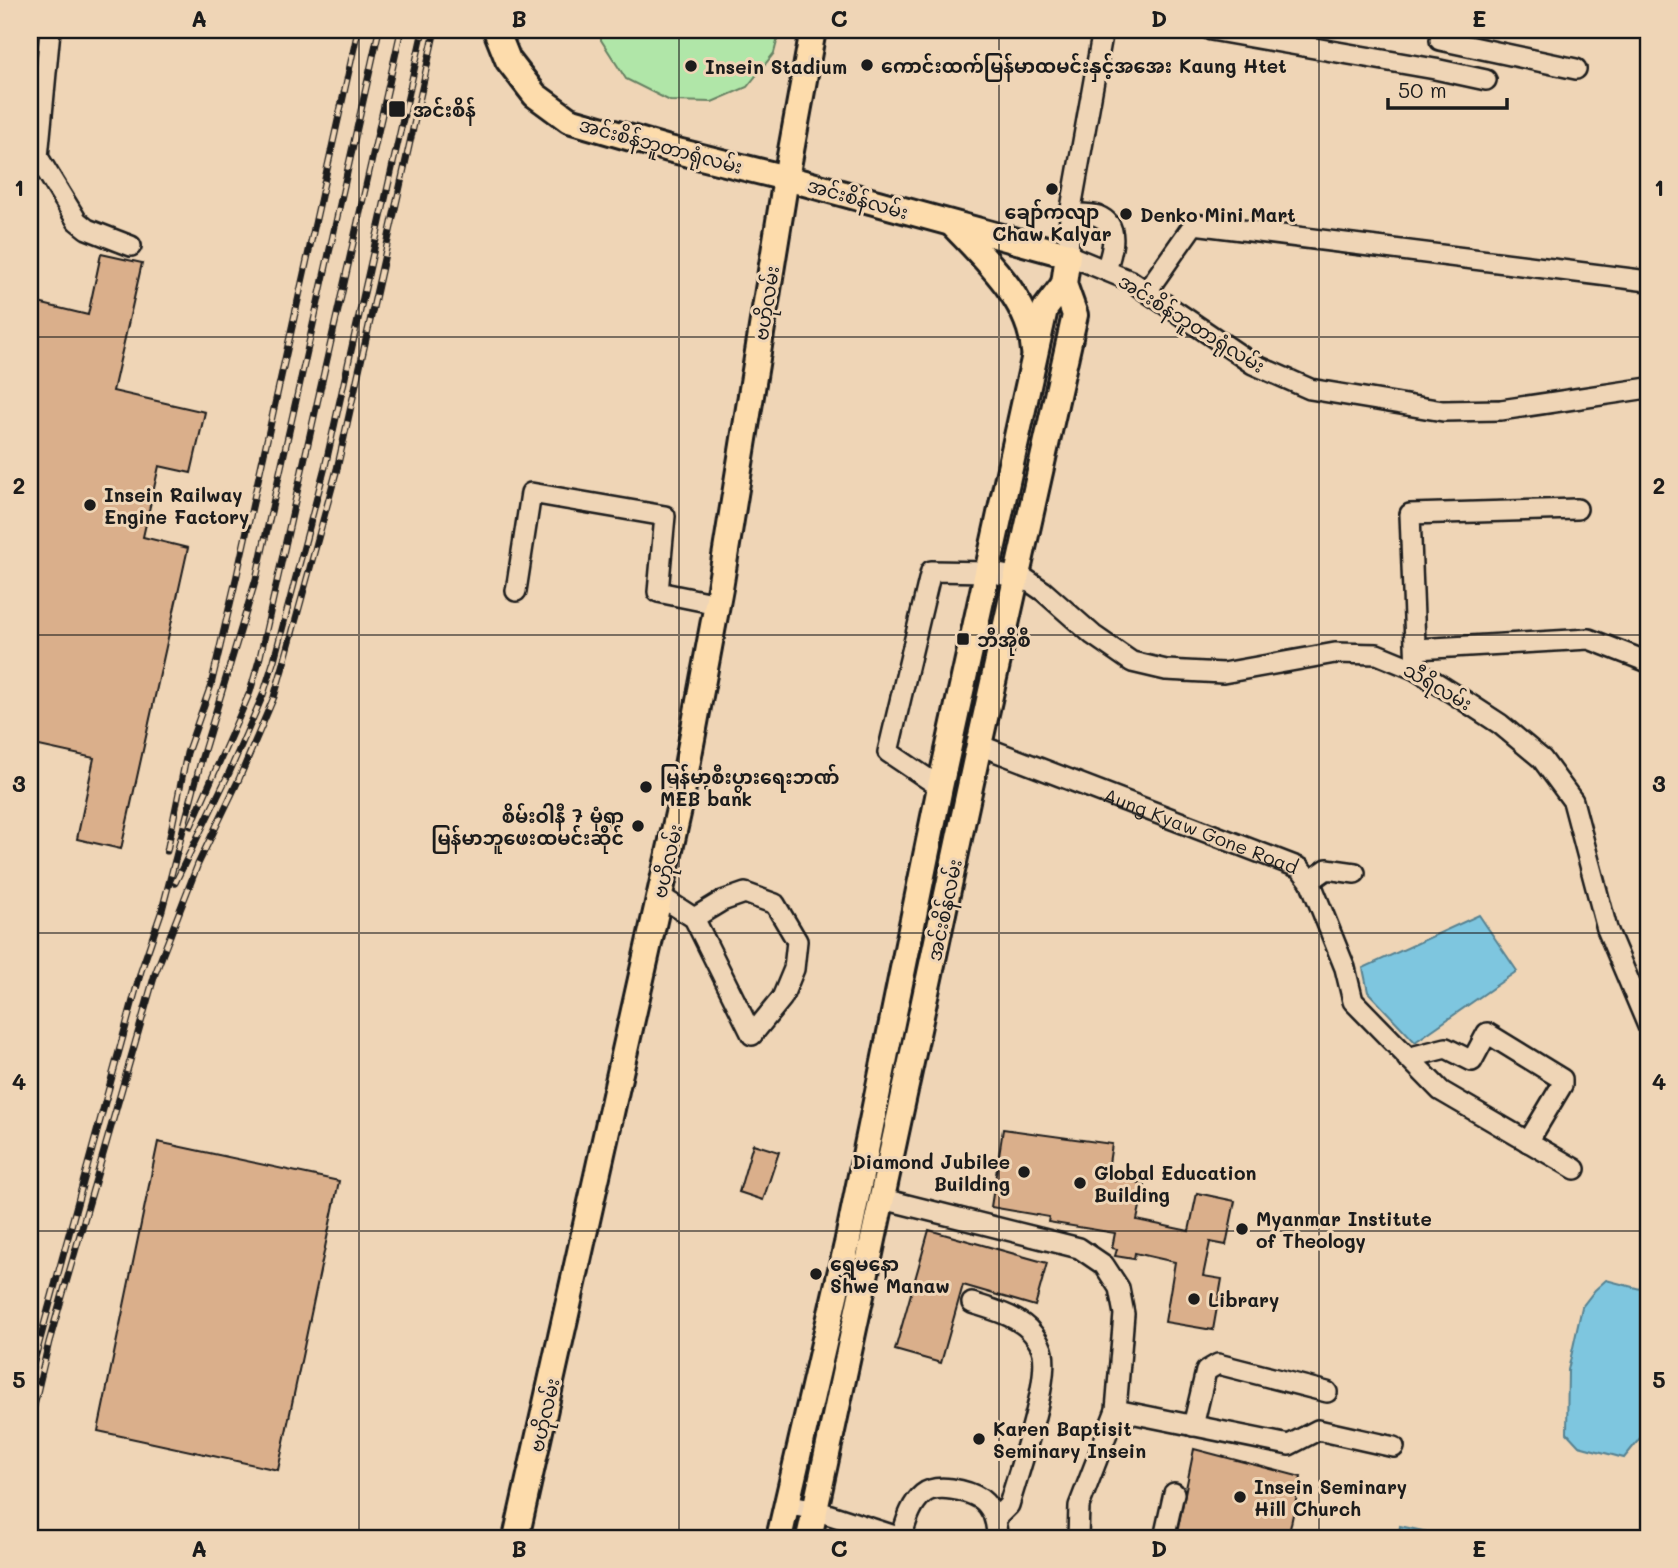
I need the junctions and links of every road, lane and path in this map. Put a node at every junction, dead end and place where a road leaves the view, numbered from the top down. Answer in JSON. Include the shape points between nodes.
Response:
{"nodes":[{"id":1,"x":50,"y":30,"type":"edge"},
{"id":2,"x":496,"y":30,"type":"edge"},
{"id":3,"x":813,"y":30,"type":"edge"},
{"id":4,"x":1103,"y":30,"type":"edge"},
{"id":5,"x":1212,"y":30,"type":"edge"},
{"id":6,"x":1264,"y":34,"type":"edge"},
{"id":7,"x":1442,"y":35,"type":"edge"},
{"id":8,"x":1435,"y":69,"type":"junction"},
{"id":9,"x":1576,"y":69,"type":"dead end"},
{"id":10,"x":1486,"y":80,"type":"dead end"},
{"id":11,"x":34,"y":161,"type":"edge"},
{"id":12,"x":786,"y":178,"type":"junction"},
{"id":13,"x":1070,"y":214,"type":"junction"},
{"id":14,"x":953,"y":225,"type":"junction"},
{"id":15,"x":131,"y":246,"type":"dead end"},
{"id":16,"x":1068,"y":255,"type":"junction"},
{"id":17,"x":1106,"y":270,"type":"junction"},
{"id":18,"x":1648,"y":281,"type":"edge"},
{"id":19,"x":1064,"y":284,"type":"junction"},
{"id":20,"x":1147,"y":291,"type":"junction"},
{"id":21,"x":1035,"y":364,"type":"junction"},
{"id":22,"x":1648,"y":388,"type":"edge"},
{"id":23,"x":1577,"y":509,"type":"dead end"},
{"id":24,"x":989,"y":572,"type":"junction"},
{"id":25,"x":1017,"y":579,"type":"junction"},
{"id":26,"x":516,"y":591,"type":"dead end"},
{"id":27,"x":716,"y":604,"type":"junction"},
{"id":28,"x":1416,"y":649,"type":"junction"},
{"id":29,"x":1648,"y":662,"type":"edge"},
{"id":30,"x":1416,"y":670,"type":"junction"},
{"id":31,"x":979,"y":745,"type":"junction"},
{"id":32,"x":940,"y":787,"type":"junction"},
{"id":33,"x":1355,"y":873,"type":"dead end"},
{"id":34,"x":1310,"y":881,"type":"junction"},
{"id":35,"x":918,"y":893,"type":"junction"},
{"id":36,"x":660,"y":896,"type":"junction"},
{"id":37,"x":947,"y":898,"type":"junction"},
{"id":38,"x":694,"y":918,"type":"junction"},
{"id":39,"x":1648,"y":1026,"type":"edge"},
{"id":40,"x":1407,"y":1058,"type":"junction"},
{"id":41,"x":879,"y":1087,"type":"junction"},
{"id":42,"x":905,"y":1094,"type":"junction"},
{"id":43,"x":1528,"y":1142,"type":"junction"},
{"id":44,"x":1574,"y":1169,"type":"dead end"},
{"id":45,"x":883,"y":1199,"type":"junction"},
{"id":46,"x":847,"y":1244,"type":"junction"},
{"id":47,"x":872,"y":1250,"type":"junction"},
{"id":48,"x":972,"y":1303,"type":"dead end"},
{"id":49,"x":1327,"y":1392,"type":"dead end"},
{"id":50,"x":1116,"y":1410,"type":"junction"},
{"id":51,"x":1193,"y":1426,"type":"junction"},
{"id":52,"x":1394,"y":1447,"type":"dead end"},
{"id":53,"x":1174,"y":1493,"type":"dead end"},
{"id":54,"x":787,"y":1504,"type":"junction"},
{"id":55,"x":814,"y":1510,"type":"junction"},
{"id":56,"x":996,"y":1518,"type":"junction"},
{"id":57,"x":516,"y":1538,"type":"edge"},
{"id":58,"x":779,"y":1538,"type":"edge"},
{"id":59,"x":808,"y":1538,"type":"edge"},
{"id":60,"x":901,"y":1538,"type":"edge"},
{"id":61,"x":997,"y":1538,"type":"edge"},
{"id":62,"x":1078,"y":1538,"type":"edge"},
{"id":63,"x":1164,"y":1538,"type":"edge"}],
"edges":[{"from":1,"to":11,"type":"street"},
{"from":2,"to":12,"type":"main road","name":"အင်းစိန်ဘူတာရုံလမ်း","via":[[508,60],[535,95],[569,120]]},
{"from":3,"to":12,"type":"main road","name":"အင်းစိန်လမ်း"},
{"from":4,"to":13,"type":"street"},
{"from":5,"to":6,"type":"street"},
{"from":6,"to":8,"type":"street"},
{"from":7,"to":8,"type":"street"},
{"from":7,"to":9,"type":"street"},
{"from":8,"to":10,"type":"street"},
{"from":11,"to":15,"type":"street","via":[[77,221]]},
{"from":12,"to":14,"type":"main road","name":"အင်းစိန်လမ်း"},
{"from":12,"to":27,"type":"main road","name":"ဗဟိုလမ်း"},
{"from":13,"to":16,"type":"street"},
{"from":13,"to":17,"type":"street","via":[[1097,215],[1109,223],[1114,238]]},
{"from":14,"to":16,"type":"main road","name":"အင်းစိန်လမ်း"},
{"from":14,"to":21,"type":"main road","name":"အင်းစိန်လမ်း","via":[[1022,309],[1033,338]]},
{"from":16,"to":17,"type":"street","name":"အင်းစိန်ဘူတာရုံလမ်း"},
{"from":16,"to":19,"type":"main road","name":"အင်းစိန်လမ်း"},
{"from":17,"to":20,"type":"street","name":"အင်းစိန်ဘူတာရုံလမ်း"},
{"from":18,"to":20,"type":"street","via":[[1195,224]]},
{"from":19,"to":21,"type":"main road","name":"အင်းစိန်လမ်း","via":[[1045,309]]},
{"from":19,"to":25,"type":"main road","name":"အင်းစိန်လမ်း","via":[[1075,315]]},
{"from":20,"to":22,"type":"street","name":"အင်းစိန်ဘူတာရုံလမ်း","via":[[1253,364],[1310,390],[1443,411],[1501,410]]},
{"from":21,"to":24,"type":"main road","name":"အင်းစိန်လမ်း"},
{"from":23,"to":28,"type":"street","via":[[1410,514]]},
{"from":24,"to":25,"type":"street","name":"သီရိလမ်း"},
{"from":24,"to":32,"type":"main road","name":"အင်းစိန်လမ်း"},
{"from":24,"to":32,"type":"street","name":"သီရိလမ်း","via":[[931,571],[888,752]]},
{"from":25,"to":30,"type":"street","name":"သီရိလမ်း","via":[[1043,591],[1132,662],[1166,670],[1223,673],[1335,653],[1377,654]]},
{"from":25,"to":31,"type":"main road","name":"အင်းစိန်လမ်း"},
{"from":26,"to":27,"type":"street","via":[[531,493],[665,516],[658,592]]},
{"from":27,"to":36,"type":"main road","name":"ဗဟိုလမ်း"},
{"from":28,"to":29,"type":"street","via":[[1589,639]]},
{"from":28,"to":30,"type":"street"},
{"from":30,"to":39,"type":"street","name":"သီရိလမ်း","via":[[1500,724],[1542,759],[1573,801],[1607,929]]},
{"from":31,"to":34,"type":"street","name":"Aung Kyaw Gone Road","via":[[1300,868]]},
{"from":31,"to":37,"type":"main road","name":"အင်းစိန်လမ်း"},
{"from":32,"to":35,"type":"main road","name":"အင်းစိန်လမ်း"},
{"from":33,"to":34,"type":"street","via":[[1327,869]]},
{"from":34,"to":40,"type":"street","name":"Aung Kyaw Gone Road","via":[[1345,968],[1353,1001]]},
{"from":35,"to":37,"type":"main road"},
{"from":35,"to":41,"type":"main road","name":"အင်းစိန်လမ်း"},
{"from":36,"to":38,"type":"street"},
{"from":36,"to":57,"type":"main road","name":"ဗဟိုလမ်း"},
{"from":37,"to":42,"type":"main road","name":"အင်းစိန်လမ်း"},
{"from":38,"to":38,"type":"street","via":[[745,893],[775,904],[797,941],[794,969],[782,998],[752,1035]]},
{"from":40,"to":43,"type":"street","name":"Aung Kyaw Gone Road","via":[[1441,1091]]},
{"from":40,"to":43,"type":"street","via":[[1446,1048],[1472,1060],[1488,1033],[1562,1079]]},
{"from":41,"to":42,"type":"main road"},
{"from":41,"to":46,"type":"main road","name":"အင်းစိန်လမ်း"},
{"from":42,"to":45,"type":"main road","name":"အင်းစိန်လမ်း"},
{"from":43,"to":44,"type":"street","name":"Aung Kyaw Gone Road"},
{"from":45,"to":47,"type":"main road","name":"အင်းစိန်လမ်း"},
{"from":45,"to":50,"type":"street","via":[[1079,1248],[1104,1265],[1119,1288],[1125,1314]]},
{"from":46,"to":47,"type":"main road"},
{"from":46,"to":54,"type":"main road","name":"အင်းစိန်လမ်း"},
{"from":47,"to":55,"type":"main road","name":"အင်းစိန်လမ်း"},
{"from":48,"to":56,"type":"street","via":[[1010,1316],[1032,1332],[1043,1350],[1041,1389],[1009,1505]]},
{"from":49,"to":51,"type":"street","via":[[1218,1364],[1206,1371]]},
{"from":50,"to":51,"type":"street"},
{"from":50,"to":62,"type":"street","via":[[1079,1506]]},
{"from":51,"to":52,"type":"street","via":[[1289,1445],[1318,1430]]},
{"from":53,"to":63,"type":"street"},
{"from":54,"to":55,"type":"street"},
{"from":54,"to":58,"type":"main road","name":"အင်းစိန်လမ်း"},
{"from":55,"to":59,"type":"main road","name":"အင်းစိန်လမ်း"},
{"from":55,"to":60,"type":"street"},
{"from":56,"to":60,"type":"street","via":[[982,1500],[939,1488],[925,1492],[912,1506]]},
{"from":56,"to":61,"type":"street"}]}
